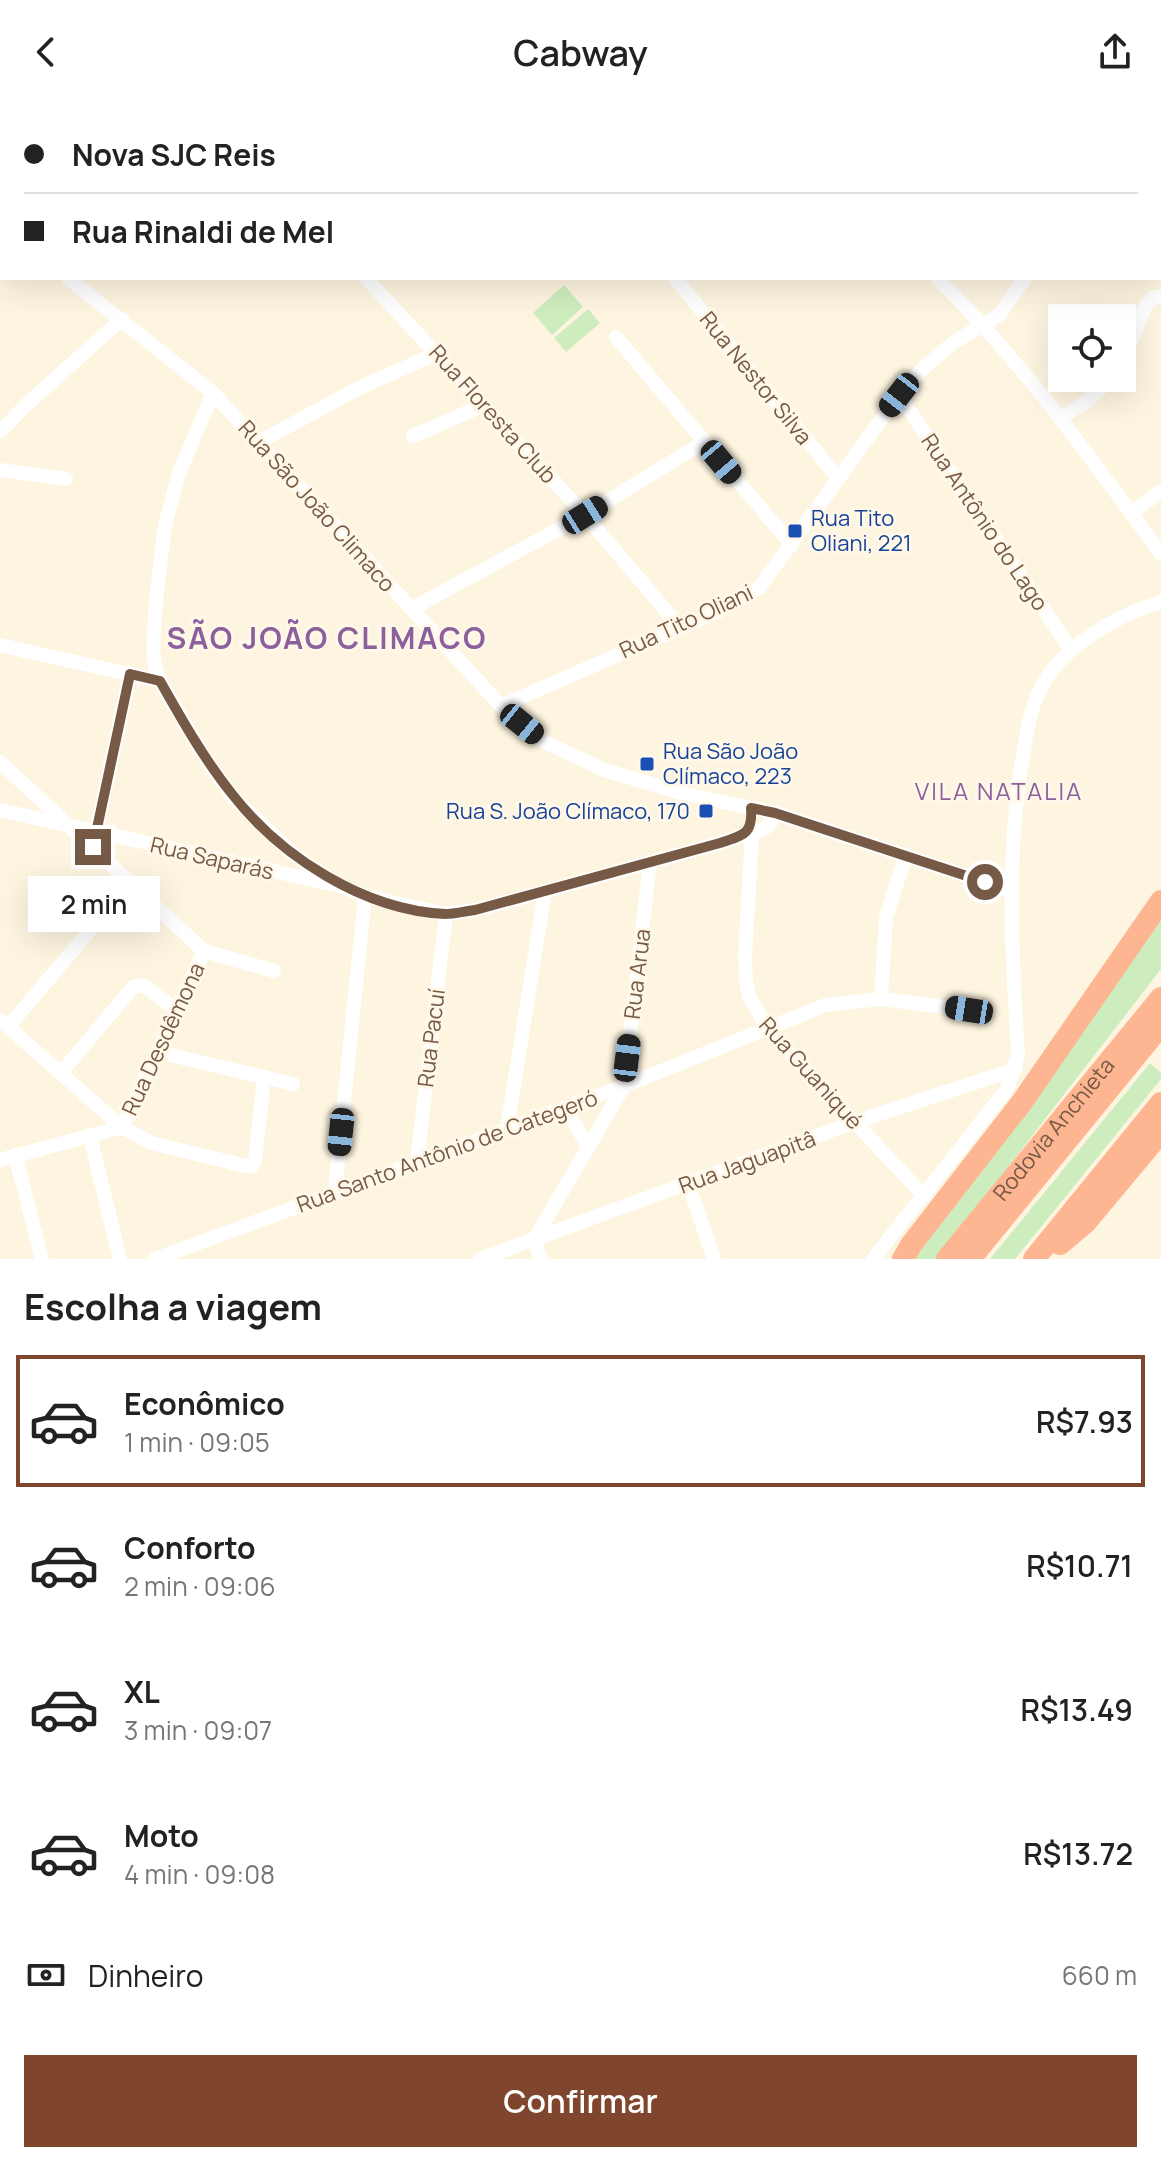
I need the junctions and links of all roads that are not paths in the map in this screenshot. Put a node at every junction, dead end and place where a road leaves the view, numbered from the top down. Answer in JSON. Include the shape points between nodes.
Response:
{"nodes":[{"id":1,"x":71,"y":280,"type":"edge"},
{"id":2,"x":368,"y":280,"type":"edge"},
{"id":3,"x":677,"y":280,"type":"edge"},
{"id":4,"x":939,"y":280,"type":"edge"},
{"id":5,"x":1024,"y":280,"type":"edge"},
{"id":6,"x":1161,"y":297,"type":"edge"},
{"id":7,"x":122,"y":319,"type":"junction"},
{"id":8,"x":984,"y":324,"type":"junction"},
{"id":9,"x":1136,"y":329,"type":"edge"},
{"id":10,"x":616,"y":337,"type":"dead end"},
{"id":11,"x":438,"y":353,"type":"junction"},
{"id":12,"x":1097,"y":392,"type":"edge"},
{"id":13,"x":213,"y":393,"type":"junction"},
{"id":14,"x":899,"y":395,"type":"junction"},
{"id":15,"x":484,"y":405,"type":"junction"},
{"id":16,"x":1061,"y":418,"type":"junction"},
{"id":17,"x":0,"y":432,"type":"edge"},
{"id":18,"x":413,"y":436,"type":"dead end"},
{"id":19,"x":259,"y":442,"type":"junction"},
{"id":20,"x":704,"y":442,"type":"junction"},
{"id":21,"x":0,"y":470,"type":"edge"},
{"id":22,"x":837,"y":477,"type":"junction"},
{"id":23,"x":66,"y":479,"type":"dead end"},
{"id":24,"x":1161,"y":491,"type":"edge"},
{"id":25,"x":1131,"y":513,"type":"junction"},
{"id":26,"x":585,"y":515,"type":"junction"},
{"id":27,"x":792,"y":545,"type":"junction"},
{"id":28,"x":1161,"y":554,"type":"edge"},
{"id":29,"x":1161,"y":602,"type":"edge"},
{"id":30,"x":411,"y":609,"type":"junction"},
{"id":31,"x":679,"y":626,"type":"junction"},
{"id":32,"x":0,"y":645,"type":"edge"},
{"id":33,"x":1071,"y":650,"type":"junction"},
{"id":34,"x":130,"y":674,"type":"junction"},
{"id":35,"x":160,"y":681,"type":"junction"},
{"id":36,"x":501,"y":706,"type":"junction"},
{"id":37,"x":0,"y":762,"type":"edge"},
{"id":38,"x":751,"y":808,"type":"junction"},
{"id":39,"x":0,"y":810,"type":"edge"},
{"id":40,"x":775,"y":813,"type":"junction"},
{"id":41,"x":70,"y":825,"type":"junction"},
{"id":42,"x":97,"y":831,"type":"junction"},
{"id":43,"x":746,"y":834,"type":"junction"},
{"id":44,"x":131,"y":839,"type":"junction"},
{"id":45,"x":93,"y":847,"type":"junction"},
{"id":46,"x":292,"y":853,"type":"junction"},
{"id":47,"x":906,"y":855,"type":"junction"},
{"id":48,"x":650,"y":862,"type":"junction"},
{"id":49,"x":284,"y":875,"type":"junction"},
{"id":50,"x":126,"y":877,"type":"junction"},
{"id":51,"x":338,"y":885,"type":"junction"},
{"id":52,"x":545,"y":891,"type":"junction"},
{"id":53,"x":1012,"y":891,"type":"junction"},
{"id":54,"x":365,"y":896,"type":"junction"},
{"id":55,"x":1161,"y":901,"type":"edge"},
{"id":56,"x":446,"y":914,"type":"junction"},
{"id":57,"x":204,"y":951,"type":"junction"},
{"id":58,"x":274,"y":971,"type":"dead end"},
{"id":59,"x":1161,"y":998,"type":"edge"},
{"id":60,"x":881,"y":999,"type":"junction"},
{"id":61,"x":176,"y":1009,"type":"junction"},
{"id":62,"x":969,"y":1010,"type":"dead end"},
{"id":63,"x":4,"y":1023,"type":"edge"},
{"id":64,"x":1161,"y":1025,"type":"edge"},
{"id":65,"x":767,"y":1028,"type":"junction"},
{"id":66,"x":158,"y":1052,"type":"junction"},
{"id":67,"x":1016,"y":1069,"type":"junction"},
{"id":68,"x":61,"y":1073,"type":"junction"},
{"id":69,"x":264,"y":1078,"type":"junction"},
{"id":70,"x":293,"y":1084,"type":"dead end"},
{"id":71,"x":624,"y":1086,"type":"junction"},
{"id":72,"x":1161,"y":1103,"type":"edge"},
{"id":73,"x":565,"y":1108,"type":"junction"},
{"id":74,"x":855,"y":1122,"type":"junction"},
{"id":75,"x":122,"y":1127,"type":"junction"},
{"id":76,"x":507,"y":1129,"type":"junction"},
{"id":77,"x":1161,"y":1132,"type":"edge"},
{"id":78,"x":90,"y":1136,"type":"junction"},
{"id":79,"x":588,"y":1146,"type":"junction"},
{"id":80,"x":15,"y":1155,"type":"junction"},
{"id":81,"x":0,"y":1160,"type":"edge"},
{"id":82,"x":417,"y":1162,"type":"junction"},
{"id":83,"x":688,"y":1183,"type":"junction"},
{"id":84,"x":335,"y":1191,"type":"junction"},
{"id":85,"x":924,"y":1196,"type":"junction"},
{"id":86,"x":534,"y":1240,"type":"junction"},
{"id":87,"x":907,"y":1252,"type":"edge"},
{"id":88,"x":42,"y":1259,"type":"edge"},
{"id":89,"x":120,"y":1259,"type":"edge"},
{"id":90,"x":155,"y":1259,"type":"edge"},
{"id":91,"x":480,"y":1259,"type":"edge"},
{"id":92,"x":541,"y":1259,"type":"edge"},
{"id":93,"x":714,"y":1259,"type":"edge"},
{"id":94,"x":873,"y":1259,"type":"edge"},
{"id":95,"x":947,"y":1259,"type":"edge"},
{"id":96,"x":970,"y":1259,"type":"edge"},
{"id":97,"x":1037,"y":1259,"type":"edge"}],
"edges":[{"from":1,"to":7,"type":"street","name":"Rua São João Climaco"},
{"from":2,"to":11,"type":"street","name":"Rua Floresta Club"},
{"from":3,"to":22,"type":"street","name":"Rua Nestor Silva"},
{"from":4,"to":8,"type":"street"},
{"from":5,"to":8,"type":"street","name":"Rua Tito Oliani","via":[[1000,314]]},
{"from":6,"to":9,"type":"street","via":[[1146,305]]},
{"from":7,"to":13,"type":"street","name":"Rua São João Climaco"},
{"from":7,"to":17,"type":"street"},
{"from":8,"to":14,"type":"street","name":"Rua Tito Oliani","via":[[953,343]]},
{"from":8,"to":16,"type":"street"},
{"from":10,"to":20,"type":"street"},
{"from":11,"to":15,"type":"street","name":"Rua Floresta Club"},
{"from":11,"to":19,"type":"street"},
{"from":12,"to":16,"type":"street"},
{"from":13,"to":19,"type":"street","name":"Rua São João Climaco"},
{"from":13,"to":35,"type":"street","via":[[179,473],[165,525],[153,649]]},
{"from":14,"to":22,"type":"street","name":"Rua Tito Oliani"},
{"from":14,"to":33,"type":"street","name":"Rua Antônio do Lago"},
{"from":15,"to":18,"type":"street"},
{"from":15,"to":26,"type":"street","name":"Rua Floresta Club"},
{"from":16,"to":25,"type":"street"},
{"from":19,"to":30,"type":"street","name":"Rua São João Climaco"},
{"from":20,"to":26,"type":"street"},
{"from":20,"to":27,"type":"street"},
{"from":21,"to":23,"type":"street"},
{"from":22,"to":27,"type":"street","name":"Rua Tito Oliani"},
{"from":24,"to":25,"type":"street"},
{"from":25,"to":28,"type":"street"},
{"from":26,"to":30,"type":"street"},
{"from":26,"to":31,"type":"street","name":"Rua Floresta Club"},
{"from":27,"to":31,"type":"street","name":"Rua Tito Oliani","via":[[759,588]]},
{"from":29,"to":33,"type":"street","via":[[1094,633]]},
{"from":30,"to":36,"type":"street","name":"Rua São João Climaco"},
{"from":31,"to":36,"type":"street","name":"Rua Tito Oliani"},
{"from":32,"to":34,"type":"street"},
{"from":33,"to":53,"type":"street","via":[[1039,691],[1026,736]]},
{"from":34,"to":35,"type":"street"},
{"from":34,"to":42,"type":"street"},
{"from":35,"to":46,"type":"street","via":[[234,798]]},
{"from":36,"to":38,"type":"street","name":"Rua São João Climaco","via":[[543,741],[604,770]]},
{"from":37,"to":41,"type":"street"},
{"from":38,"to":40,"type":"street","name":"Rua São João Climaco"},
{"from":38,"to":43,"type":"street","name":"Rua Guaniqué"},
{"from":39,"to":41,"type":"street","name":"Rua Saparás"},
{"from":40,"to":43,"type":"street","via":[[767,827]]},
{"from":40,"to":47,"type":"street","name":"Rua São João Climaco"},
{"from":41,"to":42,"type":"street","name":"Rua Saparás"},
{"from":41,"to":45,"type":"street"},
{"from":42,"to":44,"type":"street","name":"Rua Saparás"},
{"from":42,"to":45,"type":"street"},
{"from":43,"to":48,"type":"street"},
{"from":43,"to":65,"type":"street","name":"Rua Guaniqué","via":[[746,981]]},
{"from":44,"to":49,"type":"street","name":"Rua Saparás"},
{"from":44,"to":50,"type":"street","via":[[118,857]]},
{"from":45,"to":50,"type":"street"},
{"from":46,"to":49,"type":"street","name":"Rua Saparás"},
{"from":46,"to":51,"type":"street"},
{"from":47,"to":53,"type":"street","name":"Rua São João Climaco"},
{"from":47,"to":60,"type":"street","via":[[886,917]]},
{"from":48,"to":52,"type":"street"},
{"from":48,"to":71,"type":"street","name":"Rua Arua"},
{"from":49,"to":51,"type":"street","name":"Rua Saparás"},
{"from":50,"to":57,"type":"street"},
{"from":50,"to":63,"type":"street"},
{"from":51,"to":54,"type":"street"},
{"from":52,"to":56,"type":"street"},
{"from":52,"to":76,"type":"street"},
{"from":53,"to":67,"type":"street"},
{"from":54,"to":56,"type":"street"},
{"from":54,"to":84,"type":"street"},
{"from":55,"to":87,"type":"highway","via":[[1022,1102]]},
{"from":56,"to":82,"type":"street","name":"Rua Pacuí"},
{"from":57,"to":58,"type":"street"},
{"from":57,"to":61,"type":"street","name":"Rua Desdêmona"},
{"from":59,"to":95,"type":"highway","name":"Rodovia Anchieta"},
{"from":60,"to":62,"type":"street","name":"Rua Santo Antônio de Categeró"},
{"from":60,"to":65,"type":"street","name":"Rua Santo Antônio de Categeró","via":[[826,1005]]},
{"from":61,"to":66,"type":"street","name":"Rua Desdêmona"},
{"from":61,"to":68,"type":"street","via":[[143,985],[133,987]]},
{"from":63,"to":68,"type":"street"},
{"from":64,"to":96,"type":"highway","name":"Rodovia Anchieta"},
{"from":65,"to":71,"type":"street","name":"Rua Santo Antônio de Categeró"},
{"from":65,"to":74,"type":"street","name":"Rua Guaniqué"},
{"from":66,"to":69,"type":"street"},
{"from":66,"to":75,"type":"street","name":"Rua Desdêmona"},
{"from":67,"to":74,"type":"street","name":"Rua Jaguapitâ"},
{"from":67,"to":85,"type":"street","via":[[1007,1089]]},
{"from":68,"to":75,"type":"street"},
{"from":69,"to":70,"type":"street"},
{"from":69,"to":75,"type":"street","via":[[252,1166],[151,1143]]},
{"from":71,"to":73,"type":"street","name":"Rua Santo Antônio de Categeró"},
{"from":71,"to":79,"type":"street"},
{"from":72,"to":97,"type":"highway"},
{"from":73,"to":76,"type":"street","name":"Rua Santo Antônio de Categeró"},
{"from":73,"to":79,"type":"street"},
{"from":74,"to":83,"type":"street","name":"Rua Jaguapitâ"},
{"from":74,"to":85,"type":"street","name":"Rua Guaniqué"},
{"from":75,"to":78,"type":"street"},
{"from":76,"to":82,"type":"street","name":"Rua Santo Antônio de Categeró"},
{"from":77,"to":97,"type":"highway","via":[[1086,1222]]},
{"from":78,"to":80,"type":"street"},
{"from":78,"to":89,"type":"street"},
{"from":79,"to":86,"type":"street"},
{"from":80,"to":81,"type":"street"},
{"from":80,"to":88,"type":"street"},
{"from":82,"to":84,"type":"street","name":"Rua Santo Antônio de Categeró"},
{"from":83,"to":86,"type":"street","name":"Rua Jaguapitâ"},
{"from":83,"to":93,"type":"street"},
{"from":84,"to":90,"type":"street","name":"Rua Santo Antônio de Categeró"},
{"from":85,"to":94,"type":"street"},
{"from":86,"to":91,"type":"street","name":"Rua Jaguapitâ"},
{"from":86,"to":92,"type":"street"}]}
